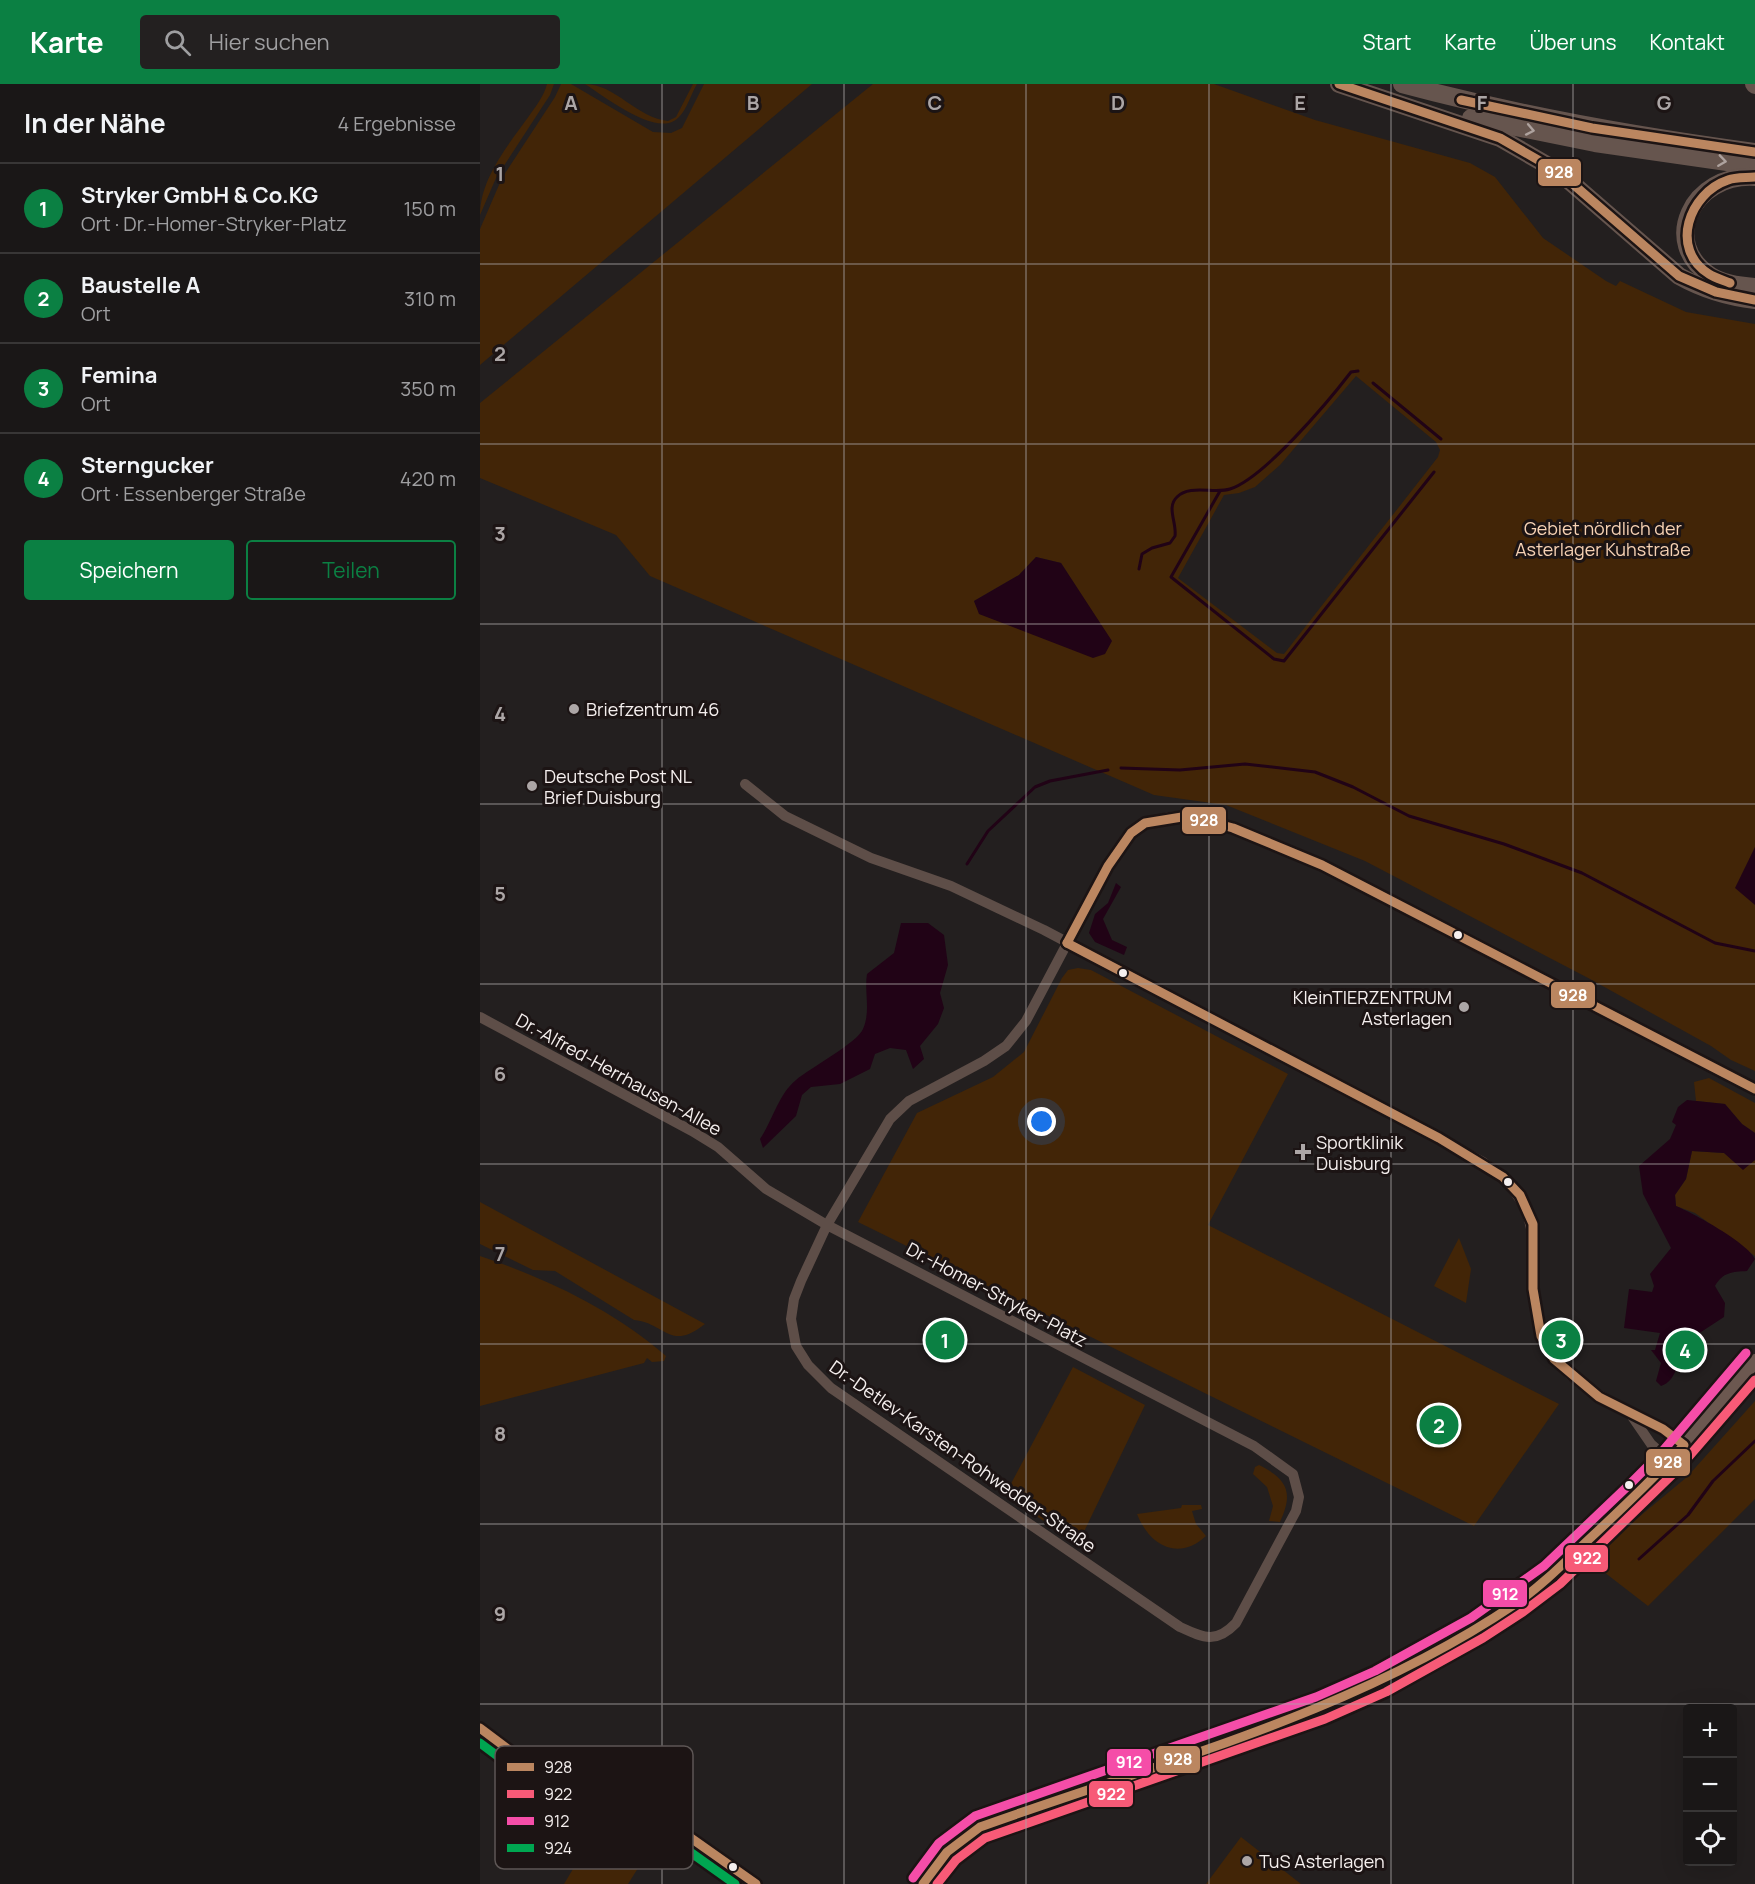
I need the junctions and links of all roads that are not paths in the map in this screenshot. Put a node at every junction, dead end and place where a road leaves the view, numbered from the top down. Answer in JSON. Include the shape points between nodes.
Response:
{"nodes":[{"id":1,"x":1339,"y":84,"type":"edge"},
{"id":2,"x":1402,"y":84,"type":"edge"},
{"id":3,"x":1390,"y":101,"type":"junction"},
{"id":4,"x":1755,"y":152,"type":"edge"},
{"id":5,"x":1755,"y":166,"type":"edge"},
{"id":6,"x":1755,"y":177,"type":"edge"},
{"id":7,"x":1755,"y":287,"type":"edge"},
{"id":8,"x":1755,"y":300,"type":"edge"},
{"id":9,"x":745,"y":784,"type":"dead end"},
{"id":10,"x":1067,"y":943,"type":"junction"},
{"id":11,"x":480,"y":1017,"type":"edge"},
{"id":12,"x":1755,"y":1089,"type":"edge"},
{"id":13,"x":827,"y":1225,"type":"junction"},
{"id":14,"x":1755,"y":1361,"type":"edge"},
{"id":15,"x":1151,"y":1393,"type":"joint"},
{"id":16,"x":1629,"y":1412,"type":"junction"},
{"id":17,"x":1683,"y":1445,"type":"junction"},
{"id":18,"x":1670,"y":1461,"type":"junction"},
{"id":19,"x":480,"y":1728,"type":"edge"},
{"id":20,"x":504,"y":1746,"type":"edge"},
{"id":21,"x":693,"y":1839,"type":"edge"},
{"id":22,"x":756,"y":1884,"type":"edge"},
{"id":23,"x":923,"y":1884,"type":"edge"}],
"edges":[{"from":1,"to":3,"type":"highway"},
{"from":2,"to":4,"type":"highway","via":[[1593,128]]},
{"from":3,"to":5,"type":"highway","one_way":true,"via":[[1595,143]]},
{"from":3,"to":8,"type":"highway","via":[[1500,138],[1558,172],[1679,276],[1702,289]]},
{"from":6,"to":7,"type":"highway","via":[[1723,180],[1704,191],[1690,210],[1686,233],[1692,255],[1710,276]]},
{"from":9,"to":10,"type":"street","via":[[786,816],[872,858],[951,886]]},
{"from":10,"to":12,"type":"street","name":"Dr.-Detlev-Karsten-Rohwedder-Straße","via":[[1108,866],[1131,833],[1145,824],[1188,816],[1233,828],[1322,865]]},
{"from":10,"to":13,"type":"street","name":"Dr.-Detlev-Karsten-Rohwedder-Straße","via":[[1026,1021],[1006,1046],[909,1101],[890,1119]]},
{"from":10,"to":16,"type":"street","via":[[1448,1143],[1503,1177],[1520,1195],[1533,1224],[1533,1289],[1541,1336],[1554,1359],[1599,1397]]},
{"from":11,"to":13,"type":"street","name":"Dr.-Alfred-Herrhausen-Allee","via":[[692,1131],[718,1147],[766,1189]]},
{"from":13,"to":15,"type":"street","name":"Dr.-Homer-Stryker-Platz"},
{"from":13,"to":15,"type":"street","name":"Dr.-Detlev-Karsten-Rohwedder-Straße","via":[[797,1290],[790,1319],[796,1346],[808,1365],[831,1388],[1180,1627],[1199,1636],[1224,1635],[1240,1615],[1296,1511],[1298,1485],[1283,1464]]},
{"from":14,"to":17,"type":"main road"},
{"from":16,"to":17,"type":"street","via":[[1663,1429]]},
{"from":16,"to":18,"type":"street","via":[[1651,1444]]},
{"from":17,"to":18,"type":"main road"},
{"from":18,"to":23,"type":"main road","via":[[1552,1575],[1477,1628],[1380,1682],[1320,1708],[980,1827],[940,1857]]},
{"from":19,"to":20,"type":"street"},
{"from":21,"to":22,"type":"street"}]}
